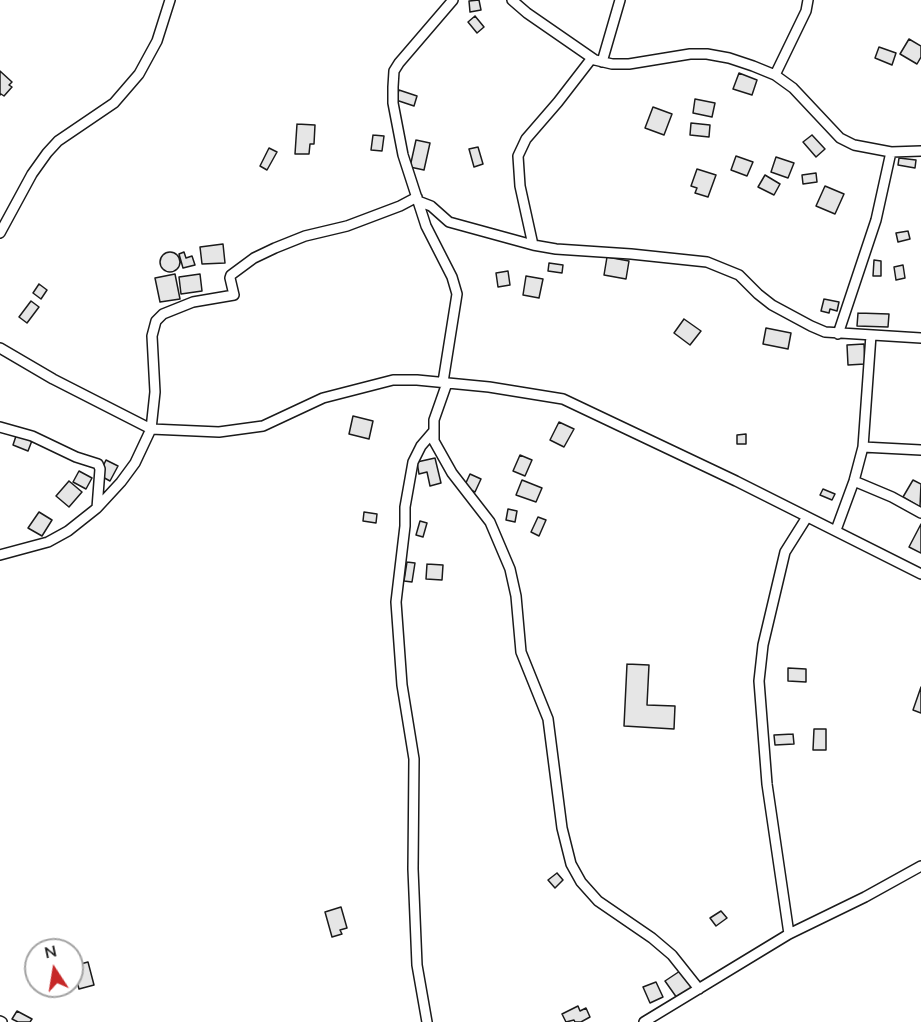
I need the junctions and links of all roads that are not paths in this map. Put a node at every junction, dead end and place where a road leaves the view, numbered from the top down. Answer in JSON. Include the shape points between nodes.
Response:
{"nodes":[{"id":1,"x":170,"y":0,"type":"edge"},
{"id":2,"x":453,"y":0,"type":"edge"},
{"id":3,"x":512,"y":0,"type":"edge"},
{"id":4,"x":620,"y":0,"type":"edge"},
{"id":5,"x":808,"y":0,"type":"edge"},
{"id":6,"x":592,"y":57,"type":"junction"},
{"id":7,"x":602,"y":62,"type":"junction"},
{"id":8,"x":775,"y":75,"type":"junction"},
{"id":9,"x":921,"y":151,"type":"edge"},
{"id":10,"x":891,"y":152,"type":"junction"},
{"id":11,"x":417,"y":199,"type":"junction"},
{"id":12,"x":0,"y":233,"type":"edge"},
{"id":13,"x":533,"y":245,"type":"junction"},
{"id":14,"x":838,"y":334,"type":"junction"},
{"id":15,"x":871,"y":335,"type":"junction"},
{"id":16,"x":921,"y":338,"type":"edge"},
{"id":17,"x":0,"y":348,"type":"edge"},
{"id":18,"x":445,"y":383,"type":"junction"},
{"id":19,"x":0,"y":427,"type":"edge"},
{"id":20,"x":151,"y":429,"type":"junction"},
{"id":21,"x":433,"y":432,"type":"junction"},
{"id":22,"x":863,"y":447,"type":"junction"},
{"id":23,"x":921,"y":450,"type":"edge"},
{"id":24,"x":854,"y":482,"type":"junction"},
{"id":25,"x":97,"y":508,"type":"junction"},
{"id":26,"x":921,"y":513,"type":"edge"},
{"id":27,"x":807,"y":517,"type":"junction"},
{"id":28,"x":836,"y":531,"type":"junction"},
{"id":29,"x":0,"y":555,"type":"edge"},
{"id":30,"x":921,"y":574,"type":"edge"},
{"id":31,"x":921,"y":866,"type":"edge"},
{"id":32,"x":789,"y":934,"type":"junction"},
{"id":33,"x":699,"y":989,"type":"junction"},
{"id":34,"x":427,"y":1022,"type":"edge"},
{"id":35,"x":644,"y":1022,"type":"edge"}],
"edges":[{"from":1,"to":12,"type":"street","via":[[158,41],[139,74],[114,103],[58,141],[47,153]]},
{"from":2,"to":11,"type":"street","via":[[399,63],[393,77],[397,129]]},
{"from":3,"to":6,"type":"street"},
{"from":4,"to":7,"type":"street"},
{"from":5,"to":8,"type":"street"},
{"from":6,"to":7,"type":"street"},
{"from":6,"to":13,"type":"street","via":[[526,139],[518,156],[519,186]]},
{"from":7,"to":8,"type":"street","via":[[629,64],[707,54]]},
{"from":8,"to":10,"type":"street","via":[[840,138],[854,145]]},
{"from":9,"to":10,"type":"street"},
{"from":10,"to":14,"type":"street","via":[[876,220]]},
{"from":11,"to":13,"type":"street","via":[[449,222]]},
{"from":11,"to":18,"type":"street","via":[[456,294]]},
{"from":11,"to":20,"type":"street","via":[[347,226],[305,236],[254,258],[231,274],[234,295],[193,302],[163,314],[156,321],[152,336]]},
{"from":13,"to":14,"type":"street","via":[[707,262],[739,275],[758,294],[797,319]]},
{"from":14,"to":15,"type":"street"},
{"from":15,"to":16,"type":"street"},
{"from":15,"to":22,"type":"street"},
{"from":17,"to":20,"type":"street"},
{"from":18,"to":20,"type":"street","via":[[374,383],[323,398],[263,426],[219,432]]},
{"from":18,"to":21,"type":"street"},
{"from":18,"to":27,"type":"street","via":[[563,399]]},
{"from":19,"to":25,"type":"street","via":[[98,464]]},
{"from":20,"to":25,"type":"street","via":[[135,463]]},
{"from":21,"to":33,"type":"street","via":[[443,460],[490,522],[510,569],[521,652],[548,718],[562,828],[571,864],[598,901],[666,950]]},
{"from":21,"to":34,"type":"street","via":[[413,462],[396,602],[402,686],[414,759],[417,964]]},
{"from":22,"to":23,"type":"street"},
{"from":22,"to":24,"type":"street"},
{"from":24,"to":26,"type":"street"},
{"from":24,"to":28,"type":"street"},
{"from":25,"to":29,"type":"street","via":[[48,542]]},
{"from":27,"to":28,"type":"street"},
{"from":27,"to":32,"type":"street","via":[[784,552],[759,681],[767,784]]},
{"from":28,"to":30,"type":"street"},
{"from":31,"to":32,"type":"street"},
{"from":32,"to":33,"type":"street"},
{"from":33,"to":35,"type":"street"}]}
